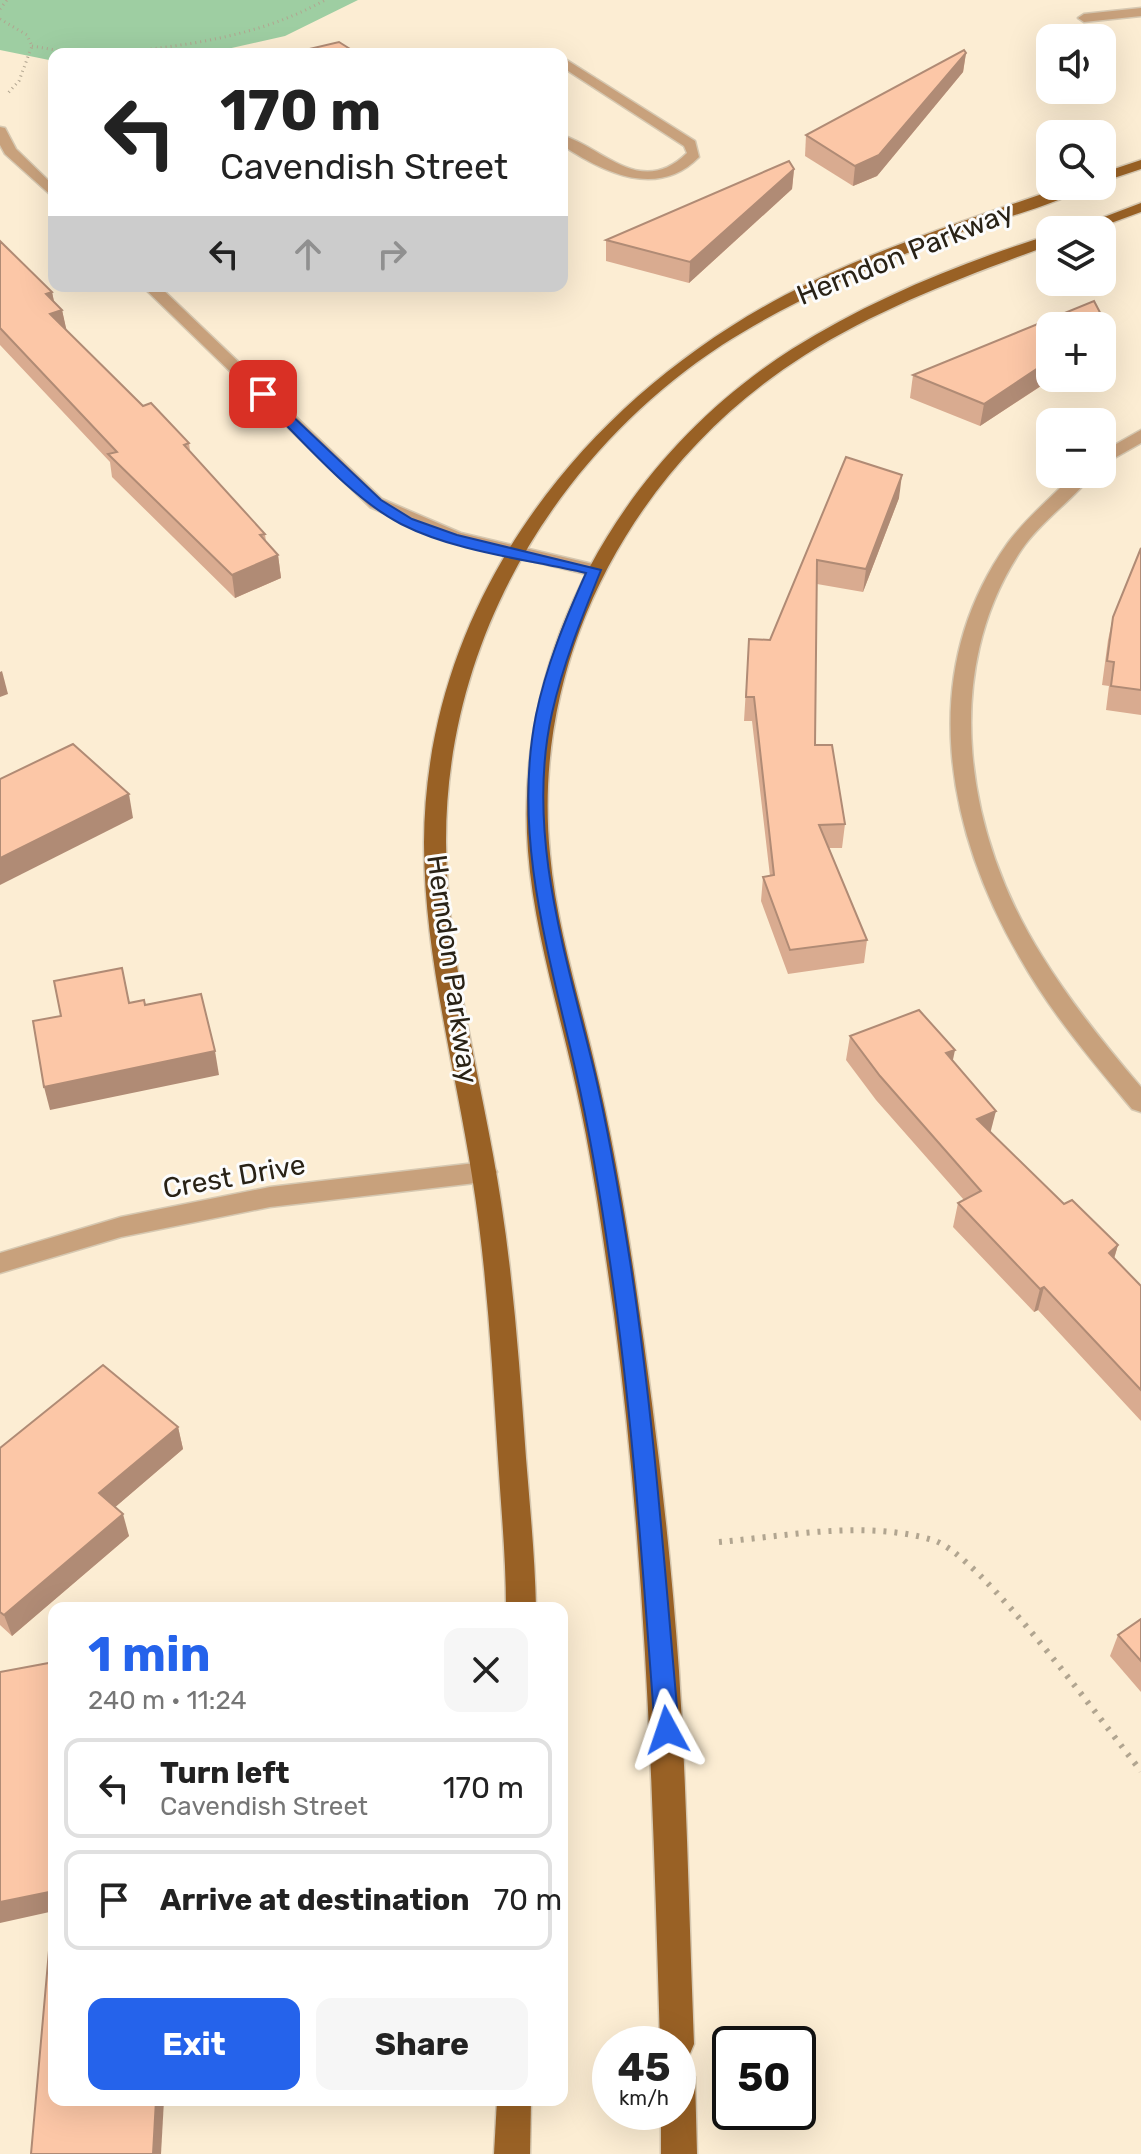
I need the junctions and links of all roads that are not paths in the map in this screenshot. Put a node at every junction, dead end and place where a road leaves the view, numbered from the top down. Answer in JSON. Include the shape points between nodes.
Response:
{"nodes":[{"id":1,"x":1141,"y":12,"type":"edge"},
{"id":2,"x":1084,"y":18,"type":"dead end"},
{"id":3,"x":568,"y":65,"type":"edge"},
{"id":4,"x":0,"y":131,"type":"edge"},
{"id":5,"x":568,"y":143,"type":"edge"},
{"id":6,"x":1141,"y":164,"type":"edge"},
{"id":7,"x":1116,"y":173,"type":"edge"},
{"id":8,"x":48,"y":188,"type":"edge"},
{"id":9,"x":1040,"y":200,"type":"edge"},
{"id":10,"x":1141,"y":207,"type":"edge"},
{"id":11,"x":1116,"y":216,"type":"edge"},
{"id":12,"x":1036,"y":245,"type":"edge"},
{"id":13,"x":156,"y":292,"type":"edge"},
{"id":14,"x":1141,"y":435,"type":"edge"},
{"id":15,"x":1116,"y":451,"type":"edge"},
{"id":16,"x":1067,"y":488,"type":"edge"},
{"id":17,"x":511,"y":552,"type":"junction"},
{"id":18,"x":594,"y":570,"type":"junction"},
{"id":19,"x":1141,"y":1103,"type":"edge"},
{"id":20,"x":484,"y":1172,"type":"junction"},
{"id":21,"x":0,"y":1263,"type":"edge"},
{"id":22,"x":521,"y":1602,"type":"edge"},
{"id":23,"x":676,"y":2026,"type":"edge"},
{"id":24,"x":514,"y":2106,"type":"edge"},
{"id":25,"x":679,"y":2130,"type":"edge"},
{"id":26,"x":512,"y":2154,"type":"edge"},
{"id":27,"x":679,"y":2154,"type":"edge"}],
"edges":[{"from":1,"to":2,"type":"street"},
{"from":3,"to":5,"type":"street","via":[[690,144],[694,154],[672,171],[630,174],[600,164]]},
{"from":4,"to":8,"type":"street","via":[[10,151]]},
{"from":6,"to":7,"type":"main road"},
{"from":9,"to":17,"type":"main road","name":"Herndon Parkway","via":[[888,254],[739,328],[651,389],[611,427]]},
{"from":10,"to":11,"type":"main road"},
{"from":12,"to":18,"type":"main road","name":"Herndon Parkway","via":[[896,299],[794,355],[748,388],[667,463]]},
{"from":13,"to":17,"type":"street","via":[[376,503],[430,530]]},
{"from":14,"to":15,"type":"street"},
{"from":16,"to":19,"type":"street","via":[[1013,546],[982,600],[967,639],[958,697],[960,766],[977,843],[1012,924],[1055,996]]},
{"from":17,"to":18,"type":"street"},
{"from":17,"to":20,"type":"main road","name":"Herndon Parkway","via":[[464,657],[449,713],[435,841],[452,985]]},
{"from":18,"to":23,"type":"main road","name":"Herndon Parkway","via":[[574,615],[544,715],[537,844],[547,918],[603,1164],[633,1360],[667,1730]]},
{"from":20,"to":21,"type":"street","name":"Crest Drive","via":[[270,1197],[121,1227]]},
{"from":20,"to":22,"type":"main road","name":"Herndon Parkway","via":[[503,1337]]},
{"from":24,"to":26,"type":"main road"},
{"from":25,"to":27,"type":"main road"}]}
